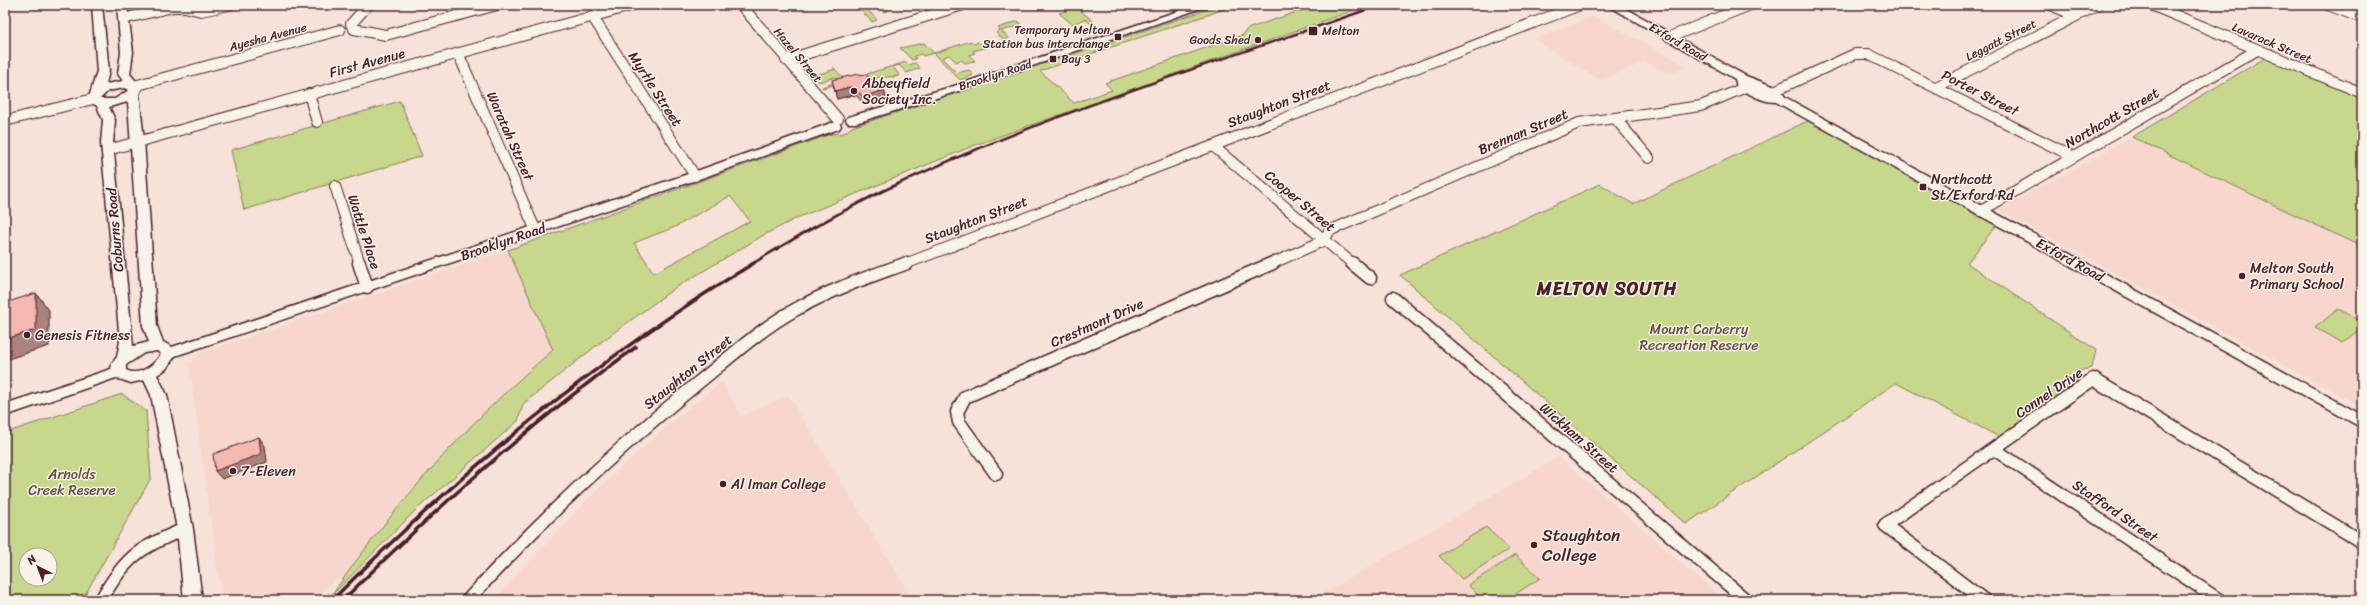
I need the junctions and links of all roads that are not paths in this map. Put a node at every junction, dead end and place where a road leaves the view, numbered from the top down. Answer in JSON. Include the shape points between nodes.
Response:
{"nodes":[{"id":1,"x":97,"y":5,"type":"edge"},
{"id":2,"x":122,"y":5,"type":"edge"},
{"id":3,"x":229,"y":5,"type":"edge"},
{"id":4,"x":368,"y":5,"type":"edge"},
{"id":5,"x":497,"y":5,"type":"edge"},
{"id":6,"x":634,"y":5,"type":"edge"},
{"id":7,"x":741,"y":5,"type":"edge"},
{"id":8,"x":962,"y":5,"type":"edge"},
{"id":9,"x":1206,"y":5,"type":"edge"},
{"id":10,"x":1580,"y":5,"type":"edge"},
{"id":11,"x":1612,"y":5,"type":"edge"},
{"id":12,"x":1750,"y":5,"type":"edge"},
{"id":13,"x":2051,"y":5,"type":"edge"},
{"id":14,"x":2098,"y":5,"type":"edge"},
{"id":15,"x":2151,"y":5,"type":"edge"},
{"id":16,"x":2328,"y":5,"type":"edge"},
{"id":17,"x":592,"y":16,"type":"junction"},
{"id":18,"x":2076,"y":16,"type":"junction"},
{"id":19,"x":2362,"y":18,"type":"edge"},
{"id":20,"x":123,"y":19,"type":"junction"},
{"id":21,"x":352,"y":27,"type":"junction"},
{"id":22,"x":1670,"y":37,"type":"junction"},
{"id":23,"x":2257,"y":50,"type":"junction"},
{"id":24,"x":458,"y":53,"type":"junction"},
{"id":25,"x":786,"y":60,"type":"junction"},
{"id":26,"x":1744,"y":83,"type":"junction"},
{"id":27,"x":1936,"y":87,"type":"junction"},
{"id":28,"x":133,"y":88,"type":"junction"},
{"id":29,"x":2362,"y":93,"type":"edge"},
{"id":30,"x":309,"y":94,"type":"junction"},
{"id":31,"x":1776,"y":95,"type":"junction"},
{"id":32,"x":98,"y":98,"type":"junction"},
{"id":33,"x":1615,"y":118,"type":"junction"},
{"id":34,"x":5,"y":121,"type":"edge"},
{"id":35,"x":317,"y":122,"type":"dead end"},
{"id":36,"x":836,"y":123,"type":"junction"},
{"id":37,"x":138,"y":141,"type":"junction"},
{"id":38,"x":1213,"y":146,"type":"junction"},
{"id":39,"x":108,"y":150,"type":"junction"},
{"id":40,"x":2074,"y":157,"type":"junction"},
{"id":41,"x":1649,"y":158,"type":"dead end"},
{"id":42,"x":695,"y":176,"type":"junction"},
{"id":43,"x":335,"y":186,"type":"dead end"},
{"id":44,"x":1981,"y":211,"type":"junction"},
{"id":45,"x":536,"y":231,"type":"junction"},
{"id":46,"x":1325,"y":240,"type":"junction"},
{"id":47,"x":1370,"y":278,"type":"dead end"},
{"id":48,"x":367,"y":287,"type":"junction"},
{"id":49,"x":1393,"y":298,"type":"dead end"},
{"id":50,"x":163,"y":349,"type":"junction"},
{"id":51,"x":124,"y":358,"type":"junction"},
{"id":52,"x":118,"y":372,"type":"junction"},
{"id":53,"x":148,"y":373,"type":"junction"},
{"id":54,"x":5,"y":410,"type":"edge"},
{"id":55,"x":2362,"y":422,"type":"edge"},
{"id":56,"x":1994,"y":449,"type":"junction"},
{"id":57,"x":996,"y":474,"type":"dead end"},
{"id":58,"x":185,"y":529,"type":"junction"},
{"id":59,"x":2362,"y":542,"type":"edge"},
{"id":60,"x":101,"y":600,"type":"edge"},
{"id":61,"x":193,"y":600,"type":"edge"},
{"id":62,"x":468,"y":600,"type":"edge"},
{"id":63,"x":1746,"y":600,"type":"edge"},
{"id":64,"x":1984,"y":600,"type":"edge"},
{"id":65,"x":2219,"y":600,"type":"edge"}],
"edges":[{"from":1,"to":32,"type":"street","via":[[104,71]]},
{"from":2,"to":20,"type":"street","name":"Coburns Road"},
{"from":3,"to":20,"type":"street","via":[[201,11],[174,7]]},
{"from":4,"to":21,"type":"street"},
{"from":5,"to":21,"type":"street","name":"Ayesha Avenue","via":[[386,35]]},
{"from":6,"to":17,"type":"street","name":"First Avenue"},
{"from":7,"to":25,"type":"street","name":"Hazel Street"},
{"from":8,"to":25,"type":"street"},
{"from":9,"to":36,"type":"street","name":"Brooklyn Road","via":[[958,88],[852,120],[848,127],[842,128]]},
{"from":10,"to":38,"type":"street","name":"Staughton Street"},
{"from":11,"to":22,"type":"street","name":"Exford Road"},
{"from":12,"to":22,"type":"street"},
{"from":13,"to":18,"type":"street"},
{"from":14,"to":18,"type":"street","name":"Leggatt Street"},
{"from":15,"to":23,"type":"street","name":"Lavarack Street"},
{"from":16,"to":19,"type":"street"},
{"from":17,"to":24,"type":"street","name":"First Avenue"},
{"from":17,"to":42,"type":"street","name":"Myrtle Street"},
{"from":18,"to":27,"type":"street","name":"Leggatt Street"},
{"from":20,"to":28,"type":"street","name":"Coburns Road","via":[[127,52],[124,74]]},
{"from":21,"to":28,"type":"street","name":"Ayesha Avenue","via":[[344,32],[340,30],[204,68],[181,78]]},
{"from":22,"to":26,"type":"street","name":"Exford Road"},
{"from":23,"to":29,"type":"street","name":"Lavarack Street"},
{"from":23,"to":40,"type":"street","name":"Northcott Street"},
{"from":24,"to":30,"type":"street","name":"First Avenue"},
{"from":24,"to":45,"type":"street","name":"Waratah Street"},
{"from":25,"to":36,"type":"street","name":"Hazel Street"},
{"from":26,"to":31,"type":"street","name":"Exford Road","via":[[1750,80]]},
{"from":26,"to":33,"type":"street","name":"Brennan Street","via":[[1701,106]]},
{"from":27,"to":31,"type":"street","name":"Porter Street","via":[[1864,53],[1855,54]]},
{"from":27,"to":40,"type":"street","name":"Porter Street"},
{"from":28,"to":32,"type":"street","via":[[118,84]]},
{"from":28,"to":32,"type":"street","via":[[122,100]]},
{"from":28,"to":37,"type":"street","name":"Coburns Road"},
{"from":30,"to":35,"type":"street"},
{"from":30,"to":37,"type":"street","name":"First Avenue"},
{"from":31,"to":44,"type":"street","name":"Exford Road"},
{"from":32,"to":34,"type":"street"},
{"from":32,"to":39,"type":"street","name":"Coburns Road","via":[[109,120]]},
{"from":33,"to":41,"type":"street"},
{"from":33,"to":46,"type":"street","name":"Brennan Street","via":[[1578,123],[1330,231]]},
{"from":36,"to":42,"type":"street","name":"Brooklyn Road"},
{"from":37,"to":39,"type":"street","name":"First Avenue"},
{"from":37,"to":50,"type":"street","name":"Coburns Road","via":[[150,326]]},
{"from":38,"to":46,"type":"street","name":"Cooper Street"},
{"from":38,"to":62,"type":"street","name":"Staughton Street","via":[[804,304],[724,362],[592,474],[502,560]]},
{"from":39,"to":51,"type":"street","name":"Coburns Road","via":[[127,341]]},
{"from":40,"to":44,"type":"street","name":"Northcott Street"},
{"from":42,"to":45,"type":"street","name":"Brooklyn Road"},
{"from":43,"to":48,"type":"street","name":"Wattle Place"},
{"from":44,"to":55,"type":"street","name":"Exford Road"},
{"from":45,"to":48,"type":"street","name":"Brooklyn Road"},
{"from":46,"to":47,"type":"street","name":"Cooper Street"},
{"from":46,"to":57,"type":"street","name":"Crestmont Drive","via":[[965,397],[957,412],[959,422]]},
{"from":48,"to":50,"type":"street","name":"Brooklyn Road"},
{"from":49,"to":63,"type":"street","name":"Wickham Street"},
{"from":50,"to":51,"type":"street","name":"Brooklyn Road","via":[[140,349]]},
{"from":50,"to":53,"type":"street","via":[[163,364]]},
{"from":51,"to":52,"type":"street","name":"Coburns Road","via":[[119,363]]},
{"from":52,"to":53,"type":"street","via":[[132,377]]},
{"from":52,"to":54,"type":"street"},
{"from":53,"to":58,"type":"street","via":[[159,395]]},
{"from":56,"to":59,"type":"street","name":"Connel Drive","via":[[2093,379]]},
{"from":56,"to":64,"type":"street","name":"Connel Drive","via":[[1885,525]]},
{"from":56,"to":65,"type":"street","name":"Stafford Street"},
{"from":58,"to":60,"type":"street","via":[[149,544],[124,562]]},
{"from":58,"to":61,"type":"street"}]}
